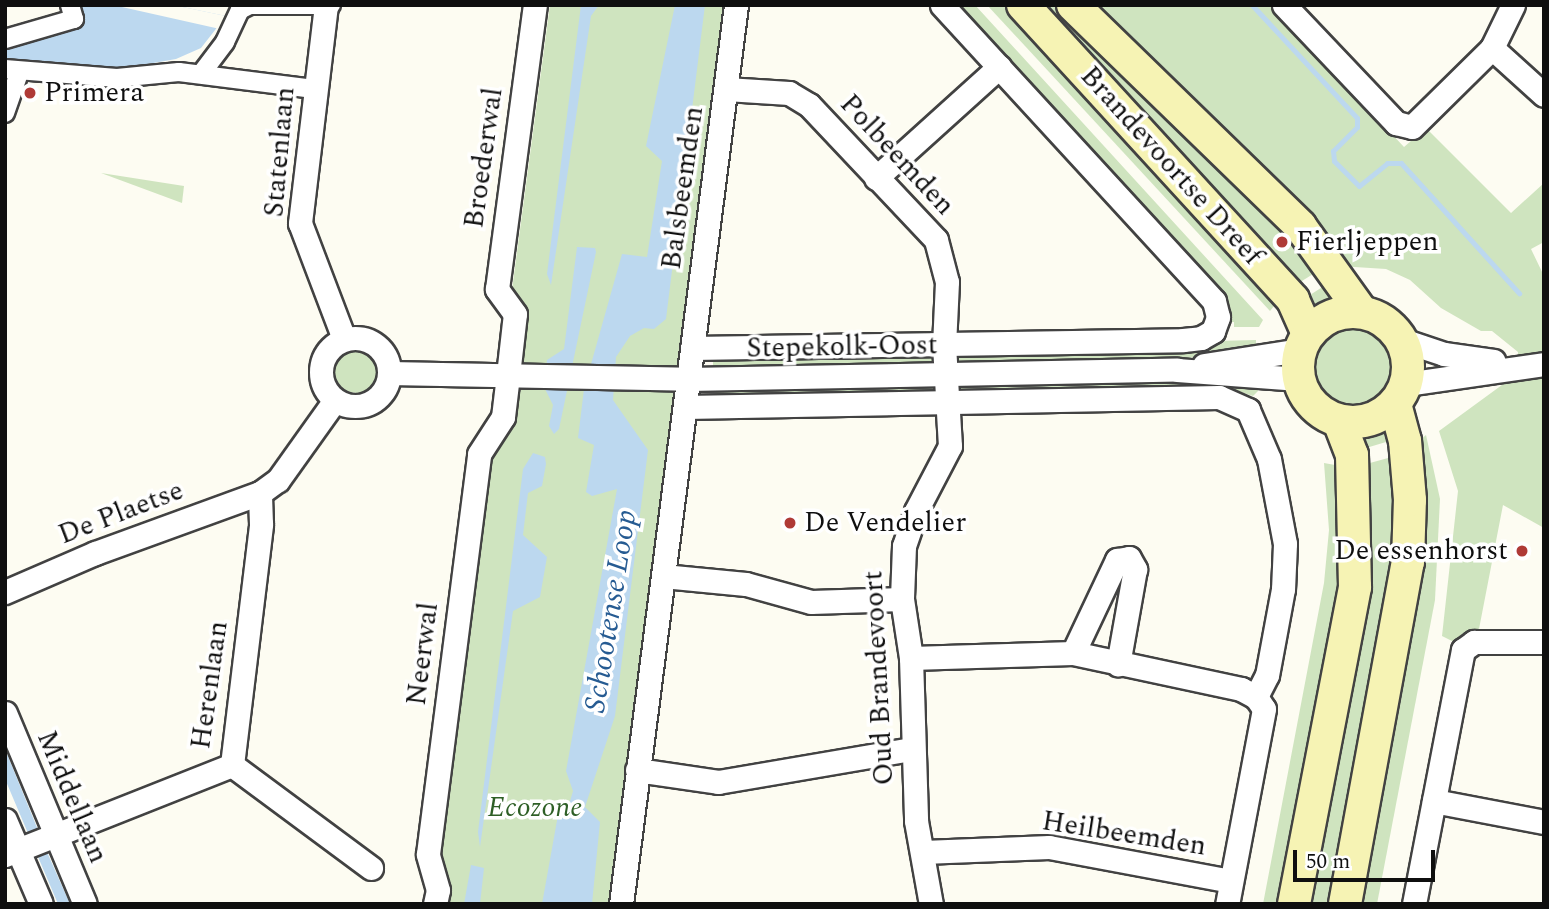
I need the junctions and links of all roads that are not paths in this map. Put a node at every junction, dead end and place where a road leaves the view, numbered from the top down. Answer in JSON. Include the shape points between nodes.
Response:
{"nodes":[{"id":1,"x":70,"y":5,"type":"edge"},
{"id":2,"x":250,"y":5,"type":"edge"},
{"id":3,"x":535,"y":5,"type":"edge"},
{"id":4,"x":736,"y":5,"type":"edge"},
{"id":5,"x":942,"y":5,"type":"edge"},
{"id":6,"x":1023,"y":5,"type":"edge"},
{"id":7,"x":1073,"y":5,"type":"edge"},
{"id":8,"x":1513,"y":5,"type":"edge"},
{"id":9,"x":328,"y":6,"type":"edge"},
{"id":10,"x":1297,"y":10,"type":"edge"},
{"id":11,"x":5,"y":39,"type":"edge"},
{"id":12,"x":1492,"y":48,"type":"junction"},
{"id":13,"x":999,"y":67,"type":"junction"},
{"id":14,"x":11,"y":71,"type":"edge"},
{"id":15,"x":201,"y":74,"type":"junction"},
{"id":16,"x":314,"y":89,"type":"junction"},
{"id":17,"x":726,"y":89,"type":"junction"},
{"id":18,"x":1544,"y":94,"type":"edge"},
{"id":19,"x":5,"y":113,"type":"edge"},
{"id":20,"x":876,"y":178,"type":"junction"},
{"id":21,"x":1361,"y":311,"type":"junction"},
{"id":22,"x":344,"y":339,"type":"junction"},
{"id":23,"x":1402,"y":340,"type":"junction"},
{"id":24,"x":944,"y":345,"type":"junction"},
{"id":25,"x":692,"y":348,"type":"junction"},
{"id":26,"x":1302,"y":354,"type":"junction"},
{"id":27,"x":1532,"y":364,"type":"edge"},
{"id":28,"x":389,"y":373,"type":"junction"},
{"id":29,"x":508,"y":375,"type":"junction"},
{"id":30,"x":948,"y":375,"type":"junction"},
{"id":31,"x":688,"y":379,"type":"junction"},
{"id":32,"x":1401,"y":394,"type":"junction"},
{"id":33,"x":335,"y":400,"type":"junction"},
{"id":34,"x":950,"y":404,"type":"junction"},
{"id":35,"x":685,"y":407,"type":"junction"},
{"id":36,"x":1339,"y":421,"type":"junction"},
{"id":37,"x":260,"y":493,"type":"junction"},
{"id":38,"x":663,"y":576,"type":"junction"},
{"id":39,"x":5,"y":592,"type":"edge"},
{"id":40,"x":902,"y":599,"type":"junction"},
{"id":41,"x":1544,"y":642,"type":"edge"},
{"id":42,"x":1073,"y":653,"type":"junction"},
{"id":43,"x":911,"y":658,"type":"junction"},
{"id":44,"x":1118,"y":664,"type":"junction"},
{"id":45,"x":1256,"y":698,"type":"junction"},
{"id":46,"x":5,"y":713,"type":"edge"},
{"id":47,"x":911,"y":749,"type":"junction"},
{"id":48,"x":232,"y":765,"type":"junction"},
{"id":49,"x":637,"y":770,"type":"junction"},
{"id":50,"x":1434,"y":801,"type":"junction"},
{"id":51,"x":5,"y":820,"type":"edge"},
{"id":52,"x":1544,"y":821,"type":"edge"},
{"id":53,"x":31,"y":844,"type":"edge"},
{"id":54,"x":923,"y":852,"type":"junction"},
{"id":55,"x":371,"y":868,"type":"dead end"},
{"id":56,"x":1229,"y":892,"type":"edge"},
{"id":57,"x":41,"y":904,"type":"edge"},
{"id":58,"x":85,"y":904,"type":"edge"},
{"id":59,"x":435,"y":904,"type":"edge"},
{"id":60,"x":621,"y":904,"type":"edge"},
{"id":61,"x":931,"y":904,"type":"edge"},
{"id":62,"x":1294,"y":904,"type":"edge"},
{"id":63,"x":1345,"y":904,"type":"edge"},
{"id":64,"x":1414,"y":904,"type":"edge"}],
"edges":[{"from":1,"to":11,"type":"street","via":[[74,19]]},
{"from":2,"to":9,"type":"street"},
{"from":2,"to":15,"type":"street","via":[[240,10],[225,42]]},
{"from":3,"to":29,"type":"street","name":"Broederwal","via":[[497,289],[515,314]]},
{"from":4,"to":17,"type":"street","name":"Balsbeemden"},
{"from":5,"to":13,"type":"street"},
{"from":6,"to":26,"type":"main road","name":"Brandevoortse Dreef","via":[[1293,300]]},
{"from":7,"to":21,"type":"main road","name":"Brandevoortse Dreef","via":[[1300,226]]},
{"from":8,"to":12,"type":"street"},
{"from":9,"to":16,"type":"street","name":"Statenlaan"},
{"from":10,"to":12,"type":"street","via":[[1396,123],[1412,127]]},
{"from":12,"to":18,"type":"street"},
{"from":13,"to":20,"type":"street"},
{"from":13,"to":24,"type":"street","name":"Stepekolk-Oost","via":[[1214,301],[1218,317],[1213,331],[1183,340]]},
{"from":14,"to":15,"type":"street","via":[[117,78]]},
{"from":14,"to":19,"type":"street"},
{"from":15,"to":16,"type":"street"},
{"from":16,"to":22,"type":"street","name":"Statenlaan","via":[[300,223]]},
{"from":17,"to":20,"type":"street","name":"Polbeemden","via":[[789,93],[809,104]]},
{"from":17,"to":25,"type":"street","name":"Balsbeemden"},
{"from":20,"to":24,"type":"street","name":"Polbeemden","via":[[936,240],[947,282]]},
{"from":21,"to":23,"type":"main road","via":[[1385,321]]},
{"from":21,"to":26,"type":"main road","via":[[1341,312]]},
{"from":22,"to":28,"type":"street","via":[[355,337],[376,344]]},
{"from":22,"to":33,"type":"street","via":[[329,349],[321,366],[325,388]]},
{"from":23,"to":27,"type":"street","via":[[1444,354]]},
{"from":23,"to":32,"type":"main road","via":[[1409,362]]},
{"from":24,"to":25,"type":"street","name":"Stepekolk-Oost"},
{"from":24,"to":30,"type":"street","name":"Polbeemden"},
{"from":25,"to":31,"type":"street","name":"Balsbeemden"},
{"from":26,"to":30,"type":"street","name":"Stepekolk-Oost","via":[[1177,370]]},
{"from":26,"to":36,"type":"main road","via":[[1313,405]]},
{"from":27,"to":32,"type":"street"},
{"from":28,"to":29,"type":"street","name":"Stepekolk-Oost"},
{"from":28,"to":33,"type":"street","via":[[382,393],[365,405]]},
{"from":29,"to":31,"type":"street","name":"Stepekolk-Oost"},
{"from":29,"to":59,"type":"street","name":"Neerwal","via":[[503,417],[479,454],[428,853],[438,890]]},
{"from":30,"to":31,"type":"street","name":"Stepekolk-Oost"},
{"from":30,"to":34,"type":"street","name":"Oud Brandevoort"},
{"from":31,"to":35,"type":"street","name":"Balsbeemden"},
{"from":32,"to":36,"type":"main road","via":[[1369,420]]},
{"from":32,"to":63,"type":"main road","via":[[1410,500],[1408,562]]},
{"from":33,"to":37,"type":"street","via":[[278,480]]},
{"from":34,"to":35,"type":"street","name":"Stepekolk-Oost"},
{"from":34,"to":40,"type":"street","name":"Oud Brandevoort","via":[[950,446],[916,510],[904,546]]},
{"from":34,"to":45,"type":"street","name":"Stepekolk-Oost","via":[[1219,397],[1248,410],[1269,459],[1285,544],[1283,589],[1267,675]]},
{"from":35,"to":38,"type":"street","name":"Balsbeemden"},
{"from":36,"to":62,"type":"main road","via":[[1352,455],[1355,587]]},
{"from":37,"to":39,"type":"street","name":"De Plaetse","via":[[95,553]]},
{"from":37,"to":48,"type":"street","name":"Herenlaan","via":[[261,523]]},
{"from":38,"to":40,"type":"street","via":[[746,584],[811,602]]},
{"from":38,"to":49,"type":"street","name":"Balsbeemden"},
{"from":40,"to":43,"type":"street","name":"Oud Brandevoort"},
{"from":41,"to":50,"type":"street","via":[[1474,642],[1463,650]]},
{"from":42,"to":43,"type":"street"},
{"from":42,"to":44,"type":"street"},
{"from":42,"to":44,"type":"street","via":[[1116,560],[1129,558],[1135,569]]},
{"from":43,"to":47,"type":"street","name":"Oud Brandevoort"},
{"from":44,"to":45,"type":"street","via":[[1241,689]]},
{"from":45,"to":56,"type":"street","via":[[1264,709]]},
{"from":46,"to":53,"type":"street","name":"Middellaan"},
{"from":47,"to":49,"type":"street","via":[[718,782]]},
{"from":47,"to":54,"type":"street","name":"Oud Brandevoort"},
{"from":48,"to":53,"type":"street","name":"Herenlaan"},
{"from":48,"to":55,"type":"street"},
{"from":49,"to":60,"type":"street","name":"Balsbeemden"},
{"from":50,"to":52,"type":"street"},
{"from":50,"to":64,"type":"street"},
{"from":51,"to":53,"type":"street","name":"Middellaan"},
{"from":53,"to":57,"type":"street","name":"Middellaan"},
{"from":53,"to":58,"type":"street","name":"Middellaan"},
{"from":54,"to":56,"type":"street","name":"Heilbeemden","via":[[1049,847]]},
{"from":54,"to":61,"type":"street","name":"Oud Brandevoort"}]}
